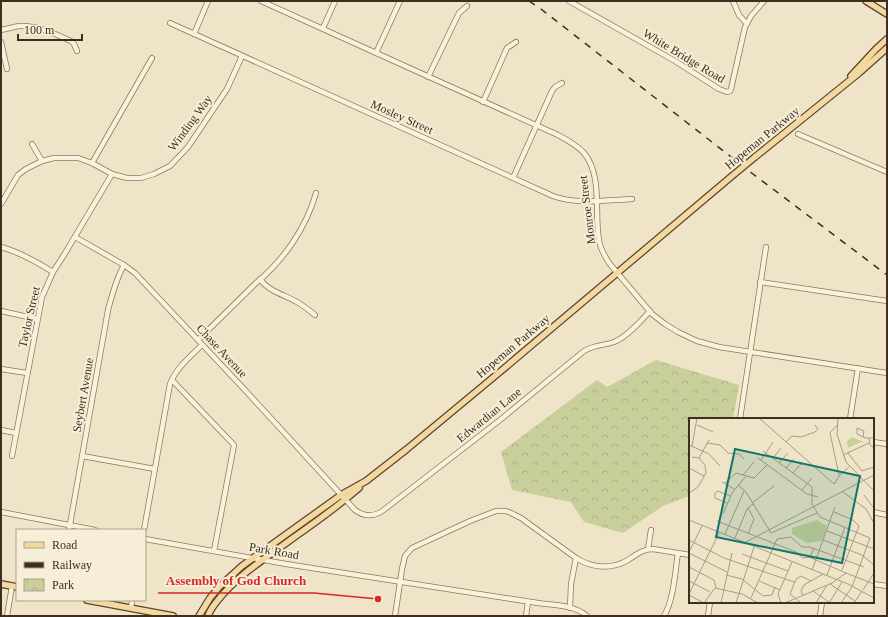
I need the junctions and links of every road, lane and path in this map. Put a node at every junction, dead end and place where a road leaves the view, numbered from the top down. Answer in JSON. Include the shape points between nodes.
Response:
{"nodes":[{"id":1,"x":208,"y":1,"type":"edge"},
{"id":2,"x":261,"y":1,"type":"edge"},
{"id":3,"x":335,"y":1,"type":"edge"},
{"id":4,"x":400,"y":1,"type":"edge"},
{"id":5,"x":569,"y":1,"type":"edge"},
{"id":6,"x":732,"y":1,"type":"edge"},
{"id":7,"x":764,"y":1,"type":"edge"},
{"id":8,"x":866,"y":1,"type":"edge"},
{"id":9,"x":270,"y":3,"type":"edge"},
{"id":10,"x":468,"y":6,"type":"dead end"},
{"id":11,"x":887,"y":14,"type":"edge"},
{"id":12,"x":170,"y":23,"type":"dead end"},
{"id":13,"x":747,"y":24,"type":"junction"},
{"id":14,"x":323,"y":28,"type":"junction"},
{"id":15,"x":1,"y":30,"type":"edge"},
{"id":16,"x":194,"y":34,"type":"junction"},
{"id":17,"x":887,"y":39,"type":"edge"},
{"id":18,"x":1,"y":42,"type":"edge"},
{"id":19,"x":516,"y":42,"type":"dead end"},
{"id":20,"x":887,"y":48,"type":"edge"},
{"id":21,"x":77,"y":51,"type":"dead end"},
{"id":22,"x":376,"y":53,"type":"junction"},
{"id":23,"x":242,"y":56,"type":"junction"},
{"id":24,"x":152,"y":58,"type":"dead end"},
{"id":25,"x":7,"y":69,"type":"dead end"},
{"id":26,"x":428,"y":77,"type":"junction"},
{"id":27,"x":562,"y":83,"type":"dead end"},
{"id":28,"x":840,"y":88,"type":"junction"},
{"id":29,"x":483,"y":102,"type":"junction"},
{"id":30,"x":537,"y":126,"type":"junction"},
{"id":31,"x":798,"y":134,"type":"dead end"},
{"id":32,"x":32,"y":144,"type":"dead end"},
{"id":33,"x":42,"y":161,"type":"junction"},
{"id":34,"x":92,"y":162,"type":"junction"},
{"id":35,"x":887,"y":172,"type":"edge"},
{"id":36,"x":112,"y":174,"type":"junction"},
{"id":37,"x":513,"y":178,"type":"junction"},
{"id":38,"x":316,"y":193,"type":"dead end"},
{"id":39,"x":632,"y":199,"type":"dead end"},
{"id":40,"x":596,"y":201,"type":"junction"},
{"id":41,"x":1,"y":204,"type":"edge"},
{"id":42,"x":75,"y":237,"type":"junction"},
{"id":43,"x":1,"y":247,"type":"edge"},
{"id":44,"x":766,"y":247,"type":"dead end"},
{"id":45,"x":124,"y":265,"type":"junction"},
{"id":46,"x":53,"y":272,"type":"junction"},
{"id":47,"x":617,"y":273,"type":"junction"},
{"id":48,"x":260,"y":279,"type":"junction"},
{"id":49,"x":760,"y":282,"type":"junction"},
{"id":50,"x":887,"y":301,"type":"edge"},
{"id":51,"x":650,"y":311,"type":"junction"},
{"id":52,"x":1,"y":312,"type":"edge"},
{"id":53,"x":315,"y":315,"type":"dead end"},
{"id":54,"x":37,"y":318,"type":"junction"},
{"id":55,"x":198,"y":340,"type":"junction"},
{"id":56,"x":202,"y":345,"type":"junction"},
{"id":57,"x":750,"y":351,"type":"junction"},
{"id":58,"x":858,"y":368,"type":"junction"},
{"id":59,"x":1,"y":369,"type":"edge"},
{"id":60,"x":27,"y":373,"type":"junction"},
{"id":61,"x":887,"y":373,"type":"edge"},
{"id":62,"x":172,"y":380,"type":"junction"},
{"id":63,"x":740,"y":418,"type":"edge"},
{"id":64,"x":850,"y":418,"type":"edge"},
{"id":65,"x":1,"y":430,"type":"edge"},
{"id":66,"x":16,"y":433,"type":"junction"},
{"id":67,"x":874,"y":442,"type":"edge"},
{"id":68,"x":887,"y":444,"type":"edge"},
{"id":69,"x":12,"y":456,"type":"dead end"},
{"id":70,"x":82,"y":456,"type":"junction"},
{"id":71,"x":155,"y":469,"type":"junction"},
{"id":72,"x":366,"y":481,"type":"junction"},
{"id":73,"x":341,"y":495,"type":"junction"},
{"id":74,"x":346,"y":500,"type":"junction"},
{"id":75,"x":1,"y":512,"type":"edge"},
{"id":76,"x":874,"y":512,"type":"edge"},
{"id":77,"x":887,"y":515,"type":"edge"},
{"id":78,"x":69,"y":528,"type":"edge"},
{"id":79,"x":82,"y":529,"type":"edge"},
{"id":80,"x":144,"y":529,"type":"edge"},
{"id":81,"x":651,"y":530,"type":"dead end"},
{"id":82,"x":146,"y":539,"type":"edge"},
{"id":83,"x":648,"y":549,"type":"junction"},
{"id":84,"x":214,"y":551,"type":"junction"},
{"id":85,"x":678,"y":553,"type":"junction"},
{"id":86,"x":689,"y":555,"type":"edge"},
{"id":87,"x":253,"y":558,"type":"junction"},
{"id":88,"x":576,"y":558,"type":"junction"},
{"id":89,"x":262,"y":560,"type":"junction"},
{"id":90,"x":400,"y":581,"type":"junction"},
{"id":91,"x":1,"y":584,"type":"edge"},
{"id":92,"x":874,"y":584,"type":"edge"},
{"id":93,"x":887,"y":586,"type":"edge"},
{"id":94,"x":15,"y":587,"type":"edge"},
{"id":95,"x":92,"y":601,"type":"edge"},
{"id":96,"x":132,"y":601,"type":"edge"},
{"id":97,"x":528,"y":602,"type":"junction"},
{"id":98,"x":710,"y":603,"type":"edge"},
{"id":99,"x":822,"y":603,"type":"edge"},
{"id":100,"x":131,"y":608,"type":"junction"},
{"id":101,"x":570,"y":608,"type":"junction"},
{"id":102,"x":7,"y":616,"type":"edge"},
{"id":103,"x":173,"y":616,"type":"edge"},
{"id":104,"x":199,"y":616,"type":"edge"},
{"id":105,"x":208,"y":616,"type":"edge"},
{"id":106,"x":395,"y":616,"type":"edge"},
{"id":107,"x":526,"y":616,"type":"edge"},
{"id":108,"x":587,"y":616,"type":"edge"},
{"id":109,"x":664,"y":616,"type":"edge"},
{"id":110,"x":708,"y":616,"type":"edge"},
{"id":111,"x":820,"y":616,"type":"edge"}],
"edges":[{"from":1,"to":16,"type":"street"},
{"from":2,"to":9,"type":"street","name":"Monroe Street"},
{"from":3,"to":14,"type":"street"},
{"from":4,"to":22,"type":"street"},
{"from":5,"to":13,"type":"street","name":"White Bridge Road","via":[[725,92],[731,89]]},
{"from":6,"to":13,"type":"street"},
{"from":7,"to":13,"type":"street"},
{"from":8,"to":11,"type":"main road"},
{"from":9,"to":14,"type":"street","name":"Monroe Street"},
{"from":10,"to":26,"type":"street","via":[[459,13]]},
{"from":12,"to":16,"type":"street","name":"Mosley Street"},
{"from":14,"to":22,"type":"street","name":"Monroe Street"},
{"from":15,"to":21,"type":"street","via":[[20,26],[41,28],[71,42]]},
{"from":16,"to":23,"type":"street","name":"Mosley Street"},
{"from":17,"to":28,"type":"main road","name":"Hopeman Parkway"},
{"from":18,"to":25,"type":"street"},
{"from":19,"to":29,"type":"street","via":[[507,48]]},
{"from":20,"to":28,"type":"main road","name":"Hopeman Parkway"},
{"from":22,"to":26,"type":"street","name":"Monroe Street"},
{"from":23,"to":36,"type":"street","name":"Winding Way","via":[[227,89],[188,147],[170,166],[141,178],[126,178]]},
{"from":23,"to":37,"type":"street","name":"Mosley Street"},
{"from":24,"to":34,"type":"street"},
{"from":26,"to":29,"type":"street","name":"Monroe Street"},
{"from":27,"to":30,"type":"street","via":[[552,91]]},
{"from":28,"to":47,"type":"main road","name":"Hopeman Parkway","bridge":true},
{"from":29,"to":30,"type":"street","name":"Monroe Street"},
{"from":30,"to":37,"type":"street"},
{"from":30,"to":40,"type":"street","name":"Monroe Street","via":[[566,139],[583,153],[592,170]]},
{"from":31,"to":35,"type":"street"},
{"from":32,"to":33,"type":"street"},
{"from":33,"to":34,"type":"street","name":"Winding Way","via":[[78,158]]},
{"from":33,"to":41,"type":"street","name":"Winding Way","via":[[18,175]]},
{"from":34,"to":36,"type":"street","name":"Winding Way"},
{"from":36,"to":42,"type":"street","name":"Taylor Street"},
{"from":37,"to":40,"type":"street","name":"Mosley Street","via":[[559,198]]},
{"from":38,"to":48,"type":"street","via":[[295,240]]},
{"from":39,"to":40,"type":"street","name":"Mosley Street"},
{"from":40,"to":47,"type":"street","name":"Monroe Street","via":[[600,246]]},
{"from":42,"to":45,"type":"street","name":"Chase Avenue"},
{"from":42,"to":46,"type":"street","name":"Taylor Street"},
{"from":43,"to":46,"type":"street"},
{"from":44,"to":49,"type":"street"},
{"from":45,"to":55,"type":"street","name":"Chase Avenue","via":[[139,276]]},
{"from":45,"to":70,"type":"street","name":"Seybert Avenue","via":[[108,310]]},
{"from":46,"to":54,"type":"street","name":"Taylor Street","via":[[42,297]]},
{"from":47,"to":51,"type":"street","name":"Monroe Street"},
{"from":47,"to":72,"type":"main road","name":"Hopeman Parkway"},
{"from":48,"to":53,"type":"street","via":[[263,284]]},
{"from":48,"to":55,"type":"street"},
{"from":49,"to":50,"type":"street"},
{"from":49,"to":57,"type":"street"},
{"from":51,"to":57,"type":"street","name":"Monroe Street","via":[[671,328],[697,341]]},
{"from":51,"to":74,"type":"street","name":"Edwardian Lane","via":[[620,339],[584,350],[500,420],[381,512],[372,516],[361,514]]},
{"from":52,"to":54,"type":"street"},
{"from":54,"to":60,"type":"street","name":"Taylor Street"},
{"from":55,"to":56,"type":"street","name":"Chase Avenue"},
{"from":56,"to":62,"type":"street"},
{"from":56,"to":73,"type":"street","name":"Chase Avenue"},
{"from":57,"to":58,"type":"street","name":"Monroe Street"},
{"from":57,"to":63,"type":"street"},
{"from":58,"to":61,"type":"street","name":"Monroe Street"},
{"from":58,"to":64,"type":"street"},
{"from":59,"to":60,"type":"street"},
{"from":60,"to":66,"type":"street","name":"Taylor Street"},
{"from":62,"to":71,"type":"street"},
{"from":62,"to":84,"type":"street","via":[[234,445]]},
{"from":65,"to":66,"type":"street"},
{"from":66,"to":69,"type":"street","name":"Taylor Street"},
{"from":67,"to":68,"type":"street"},
{"from":70,"to":71,"type":"street"},
{"from":70,"to":78,"type":"street","name":"Seybert Avenue"},
{"from":71,"to":80,"type":"street"},
{"from":72,"to":73,"type":"main road","name":"Hopeman Parkway"},
{"from":72,"to":74,"type":"main road"},
{"from":73,"to":74,"type":"street","name":"Edwardian Lane"},
{"from":73,"to":87,"type":"main road","name":"Hopeman Parkway"},
{"from":74,"to":89,"type":"main road"},
{"from":75,"to":78,"type":"street"},
{"from":76,"to":77,"type":"street"},
{"from":78,"to":79,"type":"street"},
{"from":81,"to":83,"type":"street"},
{"from":82,"to":84,"type":"street","name":"Park Road"},
{"from":83,"to":85,"type":"street"},
{"from":83,"to":88,"type":"street","via":[[622,563],[609,566],[590,565]]},
{"from":84,"to":87,"type":"street","name":"Park Road"},
{"from":85,"to":86,"type":"street"},
{"from":85,"to":109,"type":"street","via":[[671,598]]},
{"from":87,"to":89,"type":"street","name":"Park Road"},
{"from":87,"to":104,"type":"main road","name":"Hopeman Parkway","via":[[220,586]]},
{"from":88,"to":90,"type":"street","via":[[521,518],[501,510],[412,548],[405,556]]},
{"from":88,"to":101,"type":"street"},
{"from":89,"to":90,"type":"street","name":"Park Road"},
{"from":89,"to":105,"type":"main road","via":[[235,582],[217,601]]},
{"from":90,"to":97,"type":"street","name":"Park Road"},
{"from":90,"to":106,"type":"street"},
{"from":91,"to":94,"type":"main road"},
{"from":92,"to":93,"type":"street"},
{"from":94,"to":102,"type":"street"},
{"from":95,"to":100,"type":"main road"},
{"from":96,"to":100,"type":"street"},
{"from":97,"to":101,"type":"street","name":"Park Road"},
{"from":97,"to":107,"type":"street"},
{"from":98,"to":110,"type":"street"},
{"from":99,"to":111,"type":"street"},
{"from":100,"to":103,"type":"main road"},
{"from":101,"to":108,"type":"street","name":"Park Road"}]}
